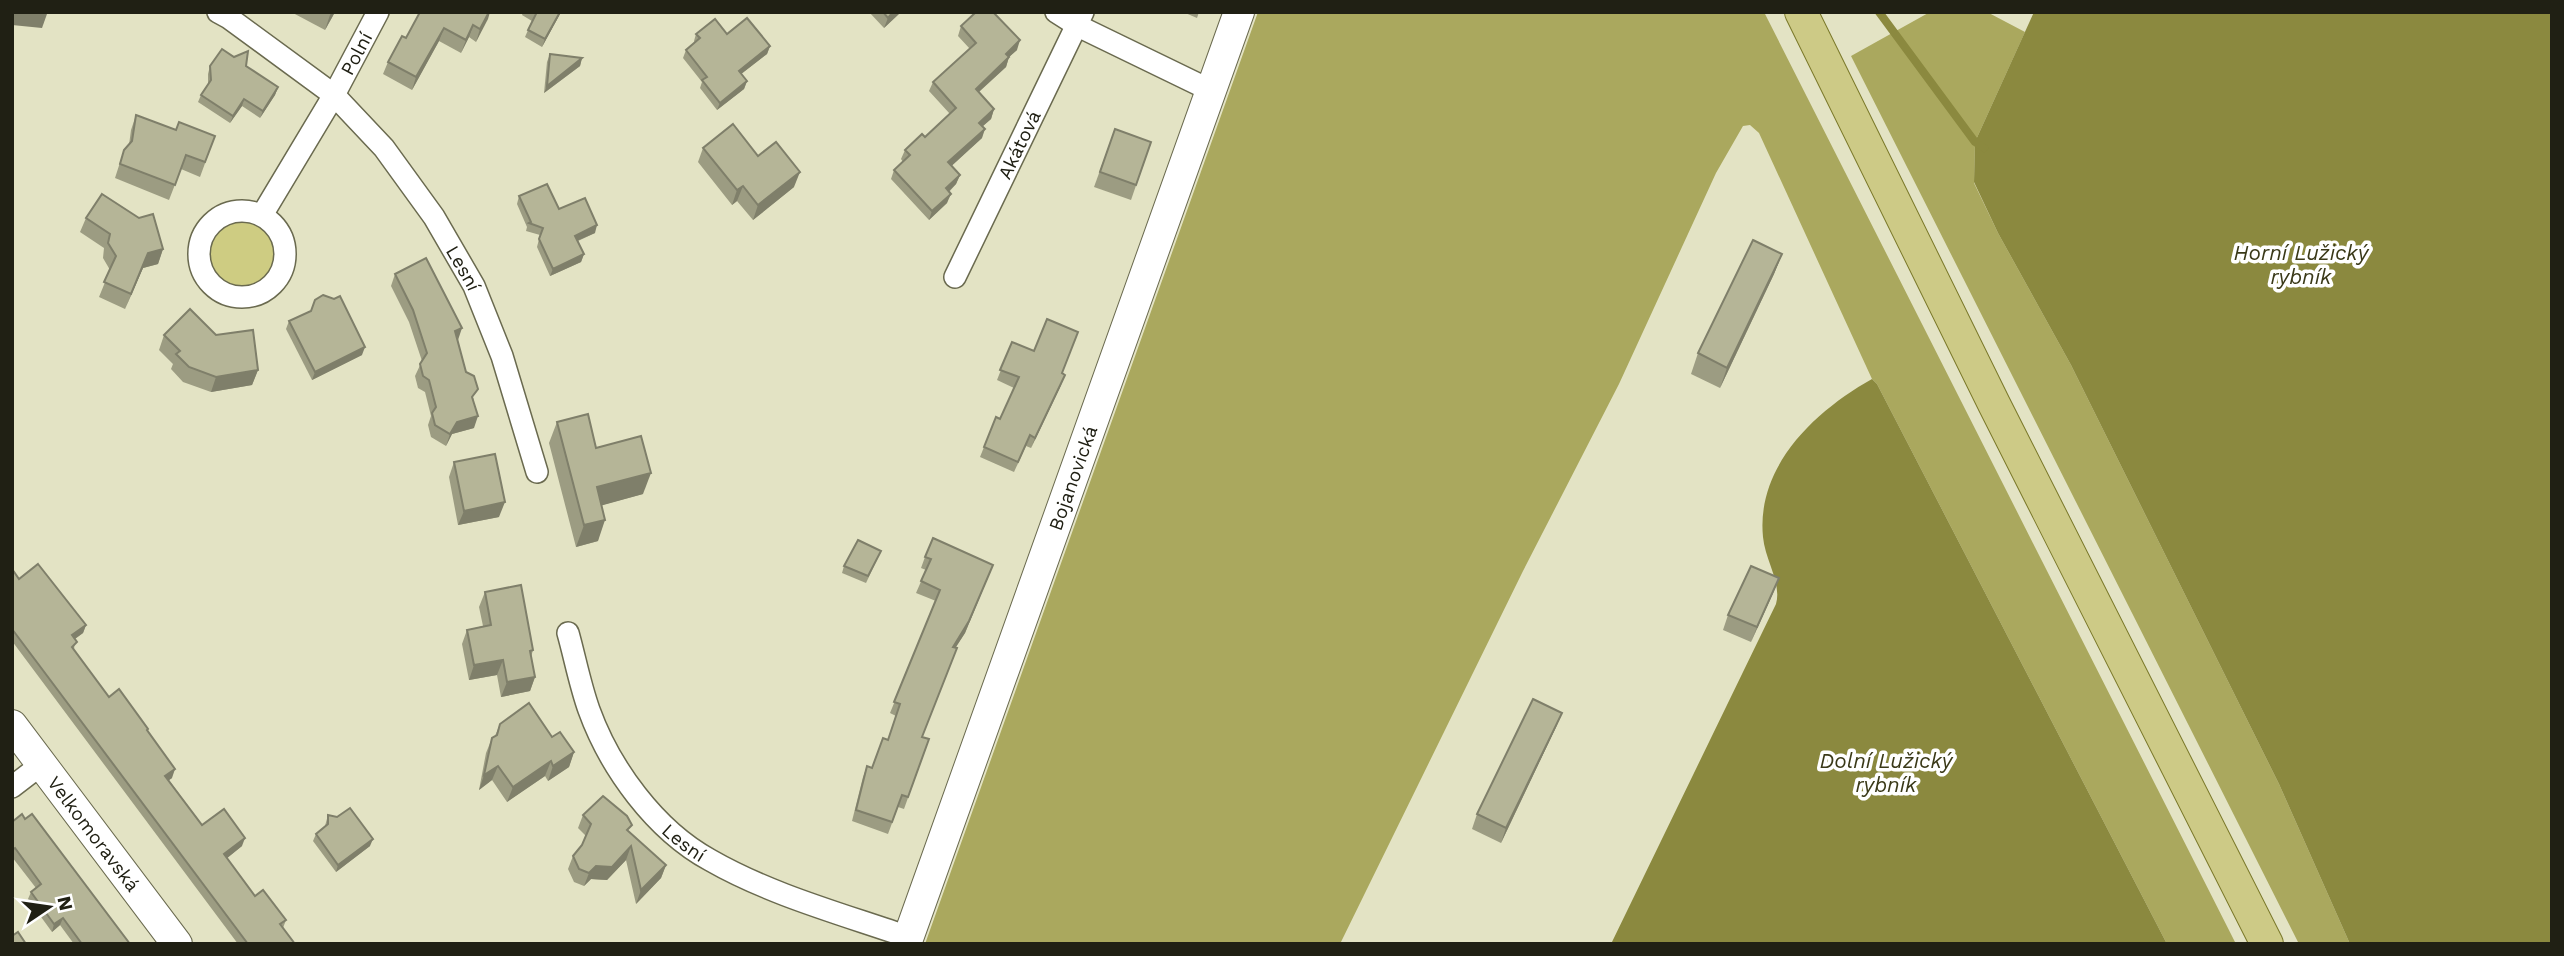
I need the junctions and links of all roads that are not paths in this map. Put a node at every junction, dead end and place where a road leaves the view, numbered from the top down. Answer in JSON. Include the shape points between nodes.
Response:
{"nodes":[{"id":1,"x":218,"y":12,"type":"edge"},
{"id":2,"x":378,"y":12,"type":"edge"},
{"id":3,"x":1056,"y":12,"type":"edge"},
{"id":4,"x":1239,"y":12,"type":"edge"},
{"id":5,"x":1801,"y":12,"type":"edge"},
{"id":6,"x":1080,"y":19,"type":"edge"},
{"id":7,"x":1212,"y":91,"type":"junction"},
{"id":8,"x":334,"y":95,"type":"junction"},
{"id":9,"x":262,"y":215,"type":"junction"},
{"id":10,"x":955,"y":277,"type":"dead end"},
{"id":11,"x":537,"y":472,"type":"dead end"},
{"id":12,"x":568,"y":633,"type":"dead end"},
{"id":13,"x":12,"y":725,"type":"edge"},
{"id":14,"x":43,"y":764,"type":"junction"},
{"id":15,"x":12,"y":787,"type":"edge"},
{"id":16,"x":907,"y":940,"type":"edge"},
{"id":17,"x":177,"y":944,"type":"edge"},
{"id":18,"x":2267,"y":944,"type":"edge"}],
"edges":[{"from":1,"to":8,"type":"street","name":"Lesní"},
{"from":2,"to":8,"type":"street","name":"Polní"},
{"from":3,"to":6,"type":"street"},
{"from":4,"to":7,"type":"street","name":"Bojanovická"},
{"from":5,"to":18,"type":"main road"},
{"from":6,"to":7,"type":"street"},
{"from":6,"to":10,"type":"street","name":"Akátová"},
{"from":7,"to":16,"type":"street","name":"Bojanovická"},
{"from":8,"to":9,"type":"street"},
{"from":8,"to":11,"type":"street","name":"Lesní","via":[[384,148],[434,217],[474,286],[502,356]]},
{"from":9,"to":9,"type":"street","via":[[231,212],[206,229],[198,257],[204,277],[221,293],[251,297],[268,290],[278,279],[284,265],[283,239]]},
{"from":12,"to":16,"type":"street","name":"Lesní","via":[[589,709],[604,743],[621,773],[677,837],[708,860],[760,885]]},
{"from":13,"to":14,"type":"street","name":"Velkomoravská"},
{"from":14,"to":15,"type":"street"},
{"from":14,"to":17,"type":"street","name":"Velkomoravská"}]}
